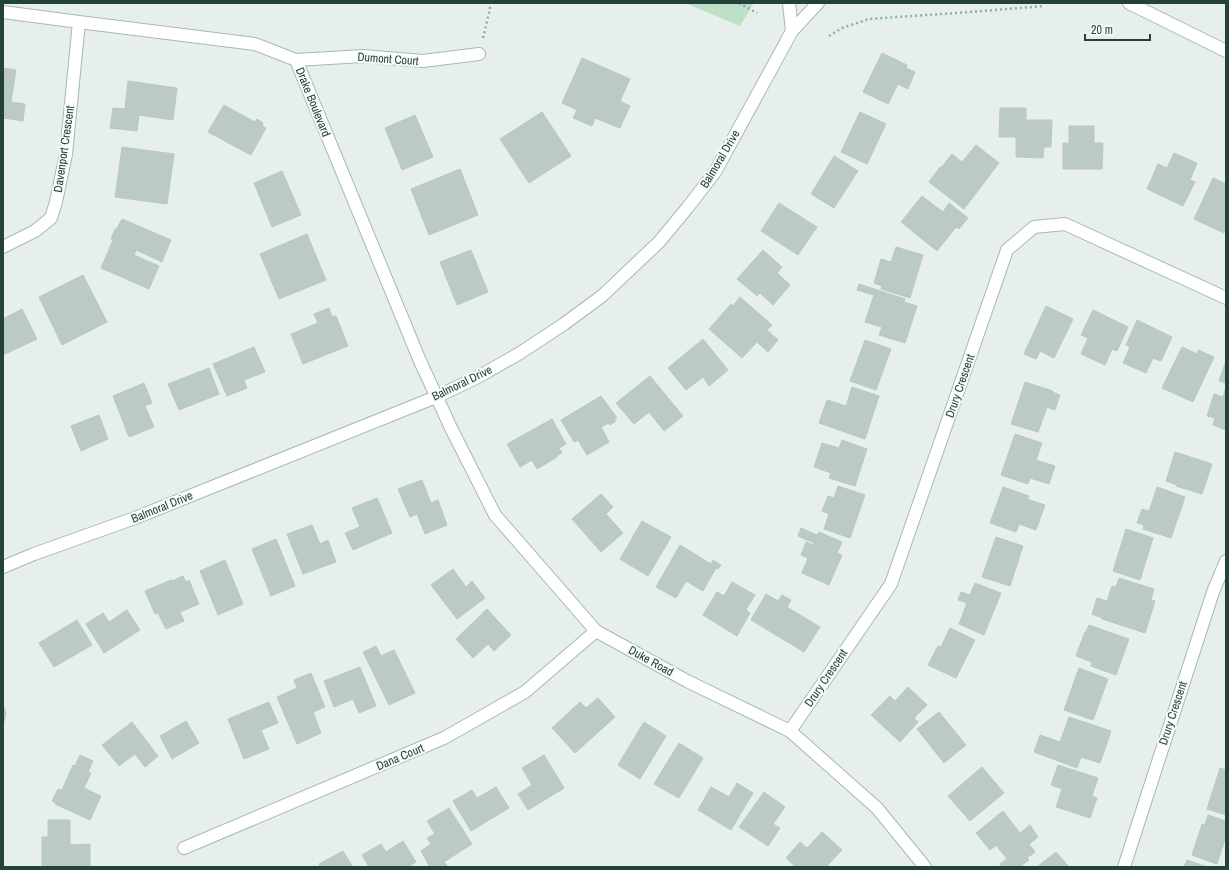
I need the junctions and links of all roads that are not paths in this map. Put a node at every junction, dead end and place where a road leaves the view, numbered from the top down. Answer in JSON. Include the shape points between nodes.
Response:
{"nodes":[{"id":1,"x":789,"y":3,"type":"edge"},
{"id":2,"x":818,"y":3,"type":"edge"},
{"id":3,"x":1129,"y":3,"type":"edge"},
{"id":4,"x":3,"y":12,"type":"edge"},
{"id":5,"x":79,"y":22,"type":"junction"},
{"id":6,"x":792,"y":31,"type":"junction"},
{"id":7,"x":1226,"y":51,"type":"edge"},
{"id":8,"x":479,"y":54,"type":"road end"},
{"id":9,"x":296,"y":60,"type":"junction"},
{"id":10,"x":3,"y":247,"type":"edge"},
{"id":11,"x":1226,"y":298,"type":"edge"},
{"id":12,"x":436,"y":397,"type":"junction"},
{"id":13,"x":1226,"y":561,"type":"edge"},
{"id":14,"x":3,"y":567,"type":"edge"},
{"id":15,"x":596,"y":631,"type":"junction"},
{"id":16,"x":790,"y":731,"type":"junction"},
{"id":17,"x":184,"y":848,"type":"dead end"},
{"id":18,"x":925,"y":867,"type":"edge"},
{"id":19,"x":1124,"y":867,"type":"edge"}],
"edges":[{"from":1,"to":6,"type":"street"},
{"from":2,"to":6,"type":"street","name":"Balmoral Drive"},
{"from":3,"to":7,"type":"street"},
{"from":4,"to":5,"type":"street","name":"Drake Boulevard"},
{"from":5,"to":9,"type":"street","name":"Drake Boulevard","via":[[255,44]]},
{"from":5,"to":10,"type":"street","name":"Davenport Crescent","via":[[66,154],[51,218],[35,231]]},
{"from":6,"to":12,"type":"street","name":"Balmoral Drive","via":[[715,172],[659,242],[602,296],[564,324],[514,357]]},
{"from":8,"to":9,"type":"street","name":"Dumont Court","via":[[423,61],[363,56]]},
{"from":9,"to":12,"type":"street","name":"Drake Boulevard"},
{"from":11,"to":16,"type":"street","name":"Drury Crescent","via":[[1065,224],[1034,227],[1007,250],[891,584]]},
{"from":12,"to":14,"type":"street","name":"Balmoral Drive","via":[[135,518]]},
{"from":12,"to":15,"type":"street","name":"Duke Road","via":[[495,515]]},
{"from":13,"to":19,"type":"street","name":"Drury Crescent","via":[[1213,592]]},
{"from":15,"to":16,"type":"street","name":"Duke Road","via":[[687,681]]},
{"from":15,"to":17,"type":"street","name":"Dana Court","via":[[525,692],[444,738]]},
{"from":16,"to":18,"type":"street","name":"Duke Road","via":[[877,808]]}]}
